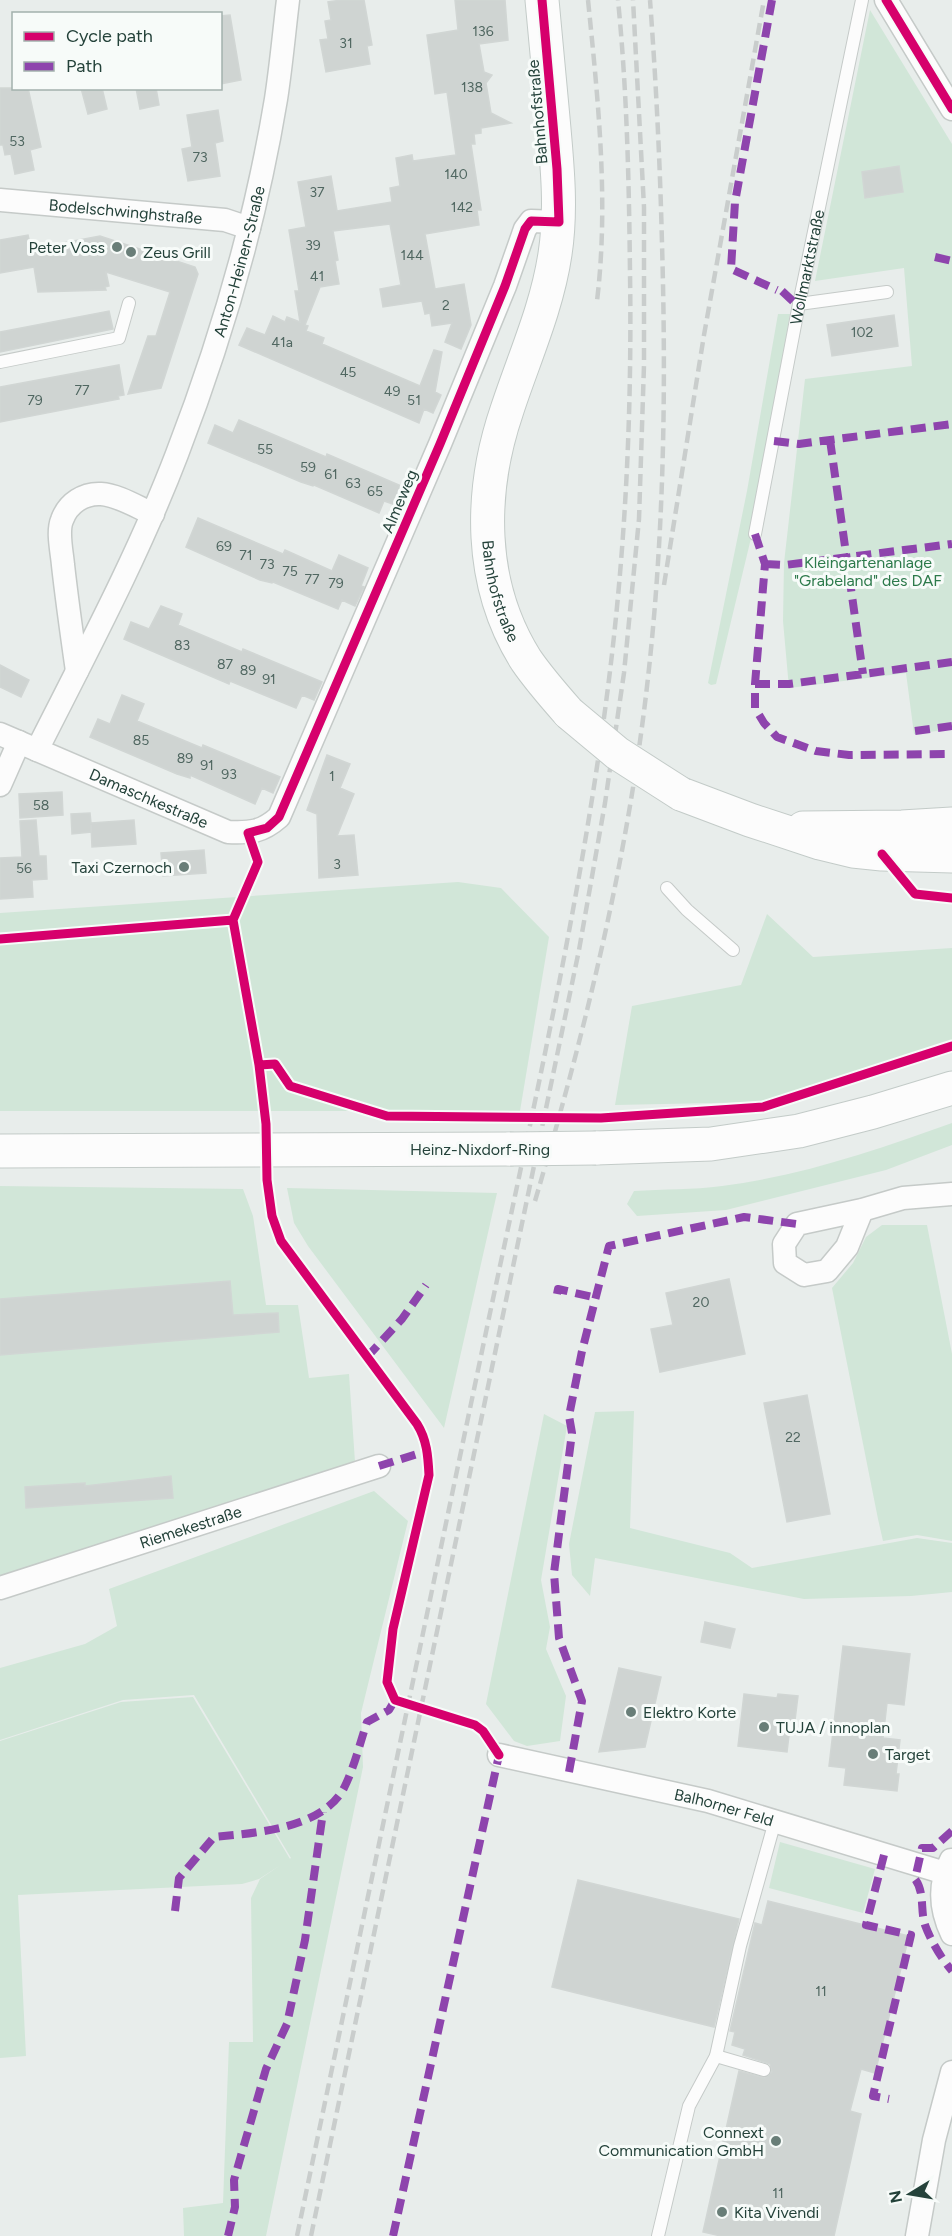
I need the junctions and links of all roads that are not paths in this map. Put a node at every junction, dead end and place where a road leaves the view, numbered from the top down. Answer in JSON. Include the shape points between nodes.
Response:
{"nodes":[{"id":1,"x":288,"y":0,"type":"edge"},
{"id":2,"x":542,"y":0,"type":"edge"},
{"id":3,"x":862,"y":0,"type":"edge"},
{"id":4,"x":886,"y":0,"type":"edge"},
{"id":5,"x":952,"y":109,"type":"edge"},
{"id":6,"x":0,"y":200,"type":"edge"},
{"id":7,"x":559,"y":222,"type":"junction"},
{"id":8,"x":249,"y":228,"type":"junction"},
{"id":9,"x":887,"y":292,"type":"dead end"},
{"id":10,"x":129,"y":303,"type":"dead end"},
{"id":11,"x":799,"y":304,"type":"junction"},
{"id":12,"x":0,"y":362,"type":"edge"},
{"id":13,"x":153,"y":514,"type":"junction"},
{"id":14,"x":755,"y":534,"type":"dead end"},
{"id":15,"x":77,"y":671,"type":"junction"},
{"id":16,"x":19,"y":742,"type":"edge"},
{"id":17,"x":0,"y":785,"type":"edge"},
{"id":18,"x":279,"y":817,"type":"joint"},
{"id":19,"x":952,"y":824,"type":"edge"},
{"id":20,"x":780,"y":829,"type":"junction"},
{"id":21,"x":952,"y":856,"type":"edge"},
{"id":22,"x":668,"y":888,"type":"dead end"},
{"id":23,"x":733,"y":950,"type":"dead end"},
{"id":24,"x":952,"y":1088,"type":"edge"},
{"id":25,"x":0,"y":1151,"type":"edge"},
{"id":26,"x":952,"y":1194,"type":"edge"},
{"id":27,"x":862,"y":1210,"type":"dead end"},
{"id":28,"x":379,"y":1466,"type":"dead end"},
{"id":29,"x":0,"y":1588,"type":"edge"},
{"id":30,"x":499,"y":1755,"type":"dead end"},
{"id":31,"x":775,"y":1821,"type":"junction"},
{"id":32,"x":948,"y":1866,"type":"edge"},
{"id":33,"x":952,"y":1934,"type":"edge"},
{"id":34,"x":716,"y":2056,"type":"junction"},
{"id":35,"x":764,"y":2070,"type":"dead end"},
{"id":36,"x":952,"y":2072,"type":"edge"},
{"id":37,"x":658,"y":2236,"type":"edge"},
{"id":38,"x":917,"y":2236,"type":"edge"}],
"edges":[{"from":1,"to":8,"type":"street","name":"Anton-Heinen-Straße","via":[[276,100]]},
{"from":2,"to":7,"type":"main road","name":"Bahnhofstraße"},
{"from":3,"to":11,"type":"lane","name":"Wollmarktstraße"},
{"from":4,"to":5,"type":"street"},
{"from":6,"to":8,"type":"street","name":"Bodelschwinghstraße","via":[[225,220]]},
{"from":7,"to":18,"type":"street","name":"Almeweg","via":[[531,221],[525,229],[444,433]]},
{"from":7,"to":20,"type":"main road","name":"Bahnhofstraße","bridge":true,"via":[[547,296],[495,448],[486,508],[494,580],[512,634],[525,658],[569,713],[617,753],[681,794]]},
{"from":8,"to":13,"type":"street","name":"Anton-Heinen-Straße","via":[[212,357]]},
{"from":9,"to":11,"type":"lane"},
{"from":10,"to":12,"type":"lane","via":[[119,339]]},
{"from":11,"to":14,"type":"lane","name":"Wollmarktstraße"},
{"from":13,"to":15,"type":"street","name":"Anton-Heinen-Straße"},
{"from":13,"to":15,"type":"street","via":[[99,494],[75,501],[60,522]]},
{"from":15,"to":16,"type":"street","name":"Anton-Heinen-Straße"},
{"from":16,"to":17,"type":"street"},
{"from":16,"to":18,"type":"street","name":"Damaschkestraße","via":[[228,832],[248,833],[267,828]]},
{"from":19,"to":20,"type":"main road","name":"Bahnhofstraße"},
{"from":20,"to":21,"type":"main road","name":"Bahnhofstraße","via":[[854,851]]},
{"from":22,"to":23,"type":"lane"},
{"from":24,"to":25,"type":"main road","name":"Heinz-Nixdorf-Ring","bridge":true,"via":[[799,1131],[711,1144],[510,1149]]},
{"from":26,"to":27,"type":"street","via":[[903,1198]]},
{"from":28,"to":29,"type":"street","name":"Riemekestraße"},
{"from":30,"to":31,"type":"street","name":"Balhorner Feld","via":[[708,1801]]},
{"from":31,"to":32,"type":"street","name":"Balhorner Feld"},
{"from":31,"to":34,"type":"lane","via":[[740,1946]]},
{"from":32,"to":33,"type":"street","name":"Balhorner Feld","via":[[941,1895],[944,1918]]},
{"from":34,"to":35,"type":"lane"},
{"from":34,"to":37,"type":"lane","via":[[689,2106]]},
{"from":36,"to":38,"type":"street","via":[[934,2140]]}]}
